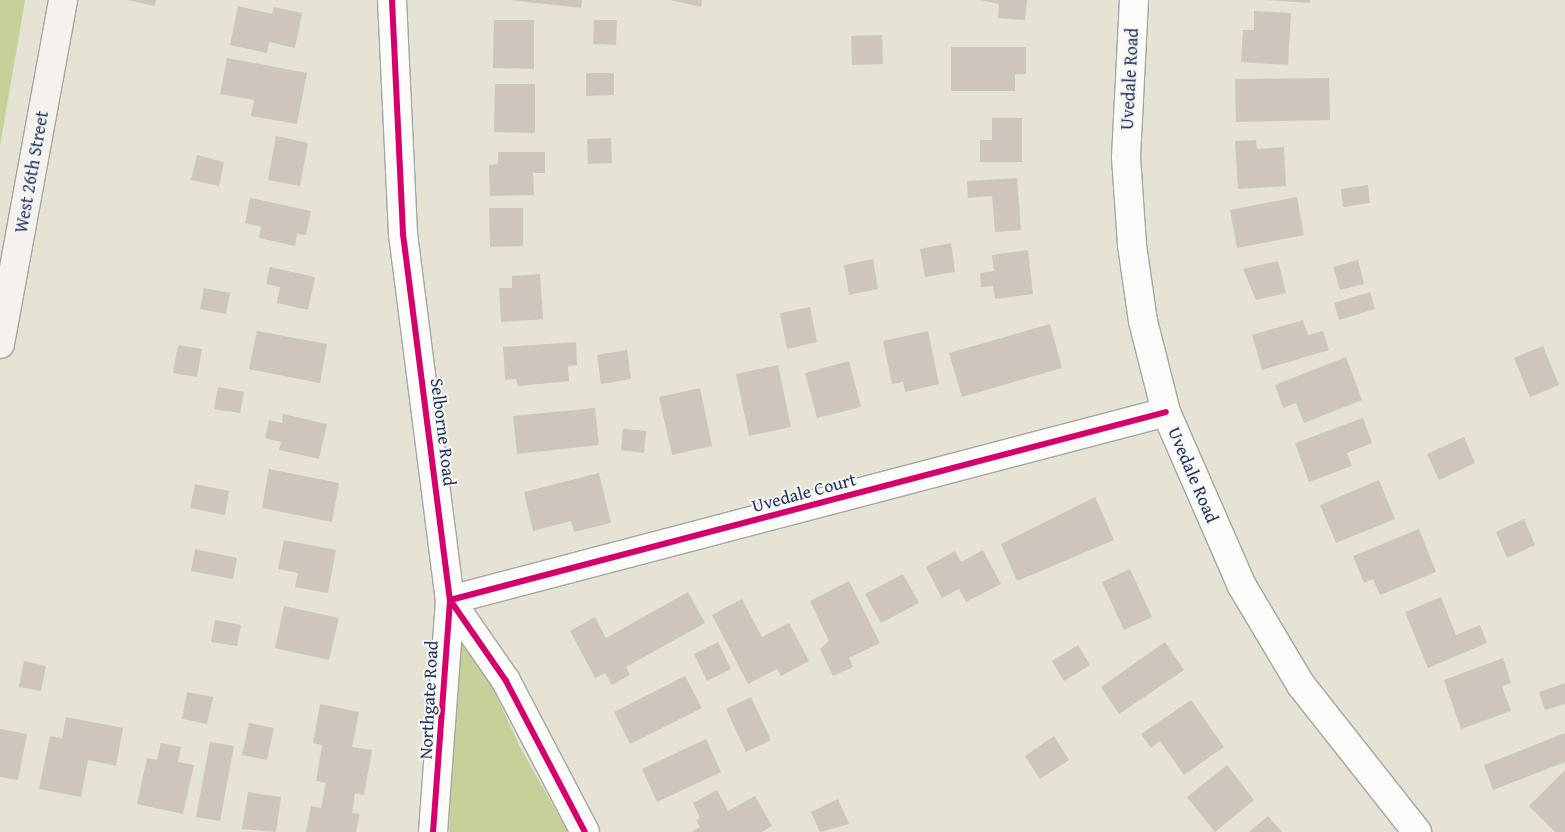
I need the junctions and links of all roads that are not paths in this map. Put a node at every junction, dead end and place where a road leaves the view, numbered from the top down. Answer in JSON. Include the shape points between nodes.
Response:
{"nodes":[{"id":1,"x":63,"y":0,"type":"edge"},
{"id":2,"x":392,"y":0,"type":"edge"},
{"id":3,"x":1134,"y":0,"type":"edge"},
{"id":4,"x":0,"y":344,"type":"edge"},
{"id":5,"x":1166,"y":412,"type":"junction"},
{"id":6,"x":450,"y":600,"type":"junction"},
{"id":7,"x":433,"y":832,"type":"edge"},
{"id":8,"x":585,"y":832,"type":"edge"},
{"id":9,"x":1418,"y":832,"type":"edge"}],
"edges":[{"from":1,"to":4,"type":"main road","name":"West 26th Street"},
{"from":2,"to":6,"type":"street","name":"Selborne Road","via":[[403,234]]},
{"from":3,"to":5,"type":"street","name":"Uvedale Road","via":[[1126,157],[1132,245],[1143,321]]},
{"from":5,"to":6,"type":"street","name":"Uvedale Court"},
{"from":5,"to":9,"type":"street","name":"Uvedale Road","via":[[1196,489],[1252,602],[1302,685]]},
{"from":6,"to":7,"type":"street","name":"Northgate Road"},
{"from":6,"to":8,"type":"street","name":"Selborne Road","via":[[506,681]]}]}
